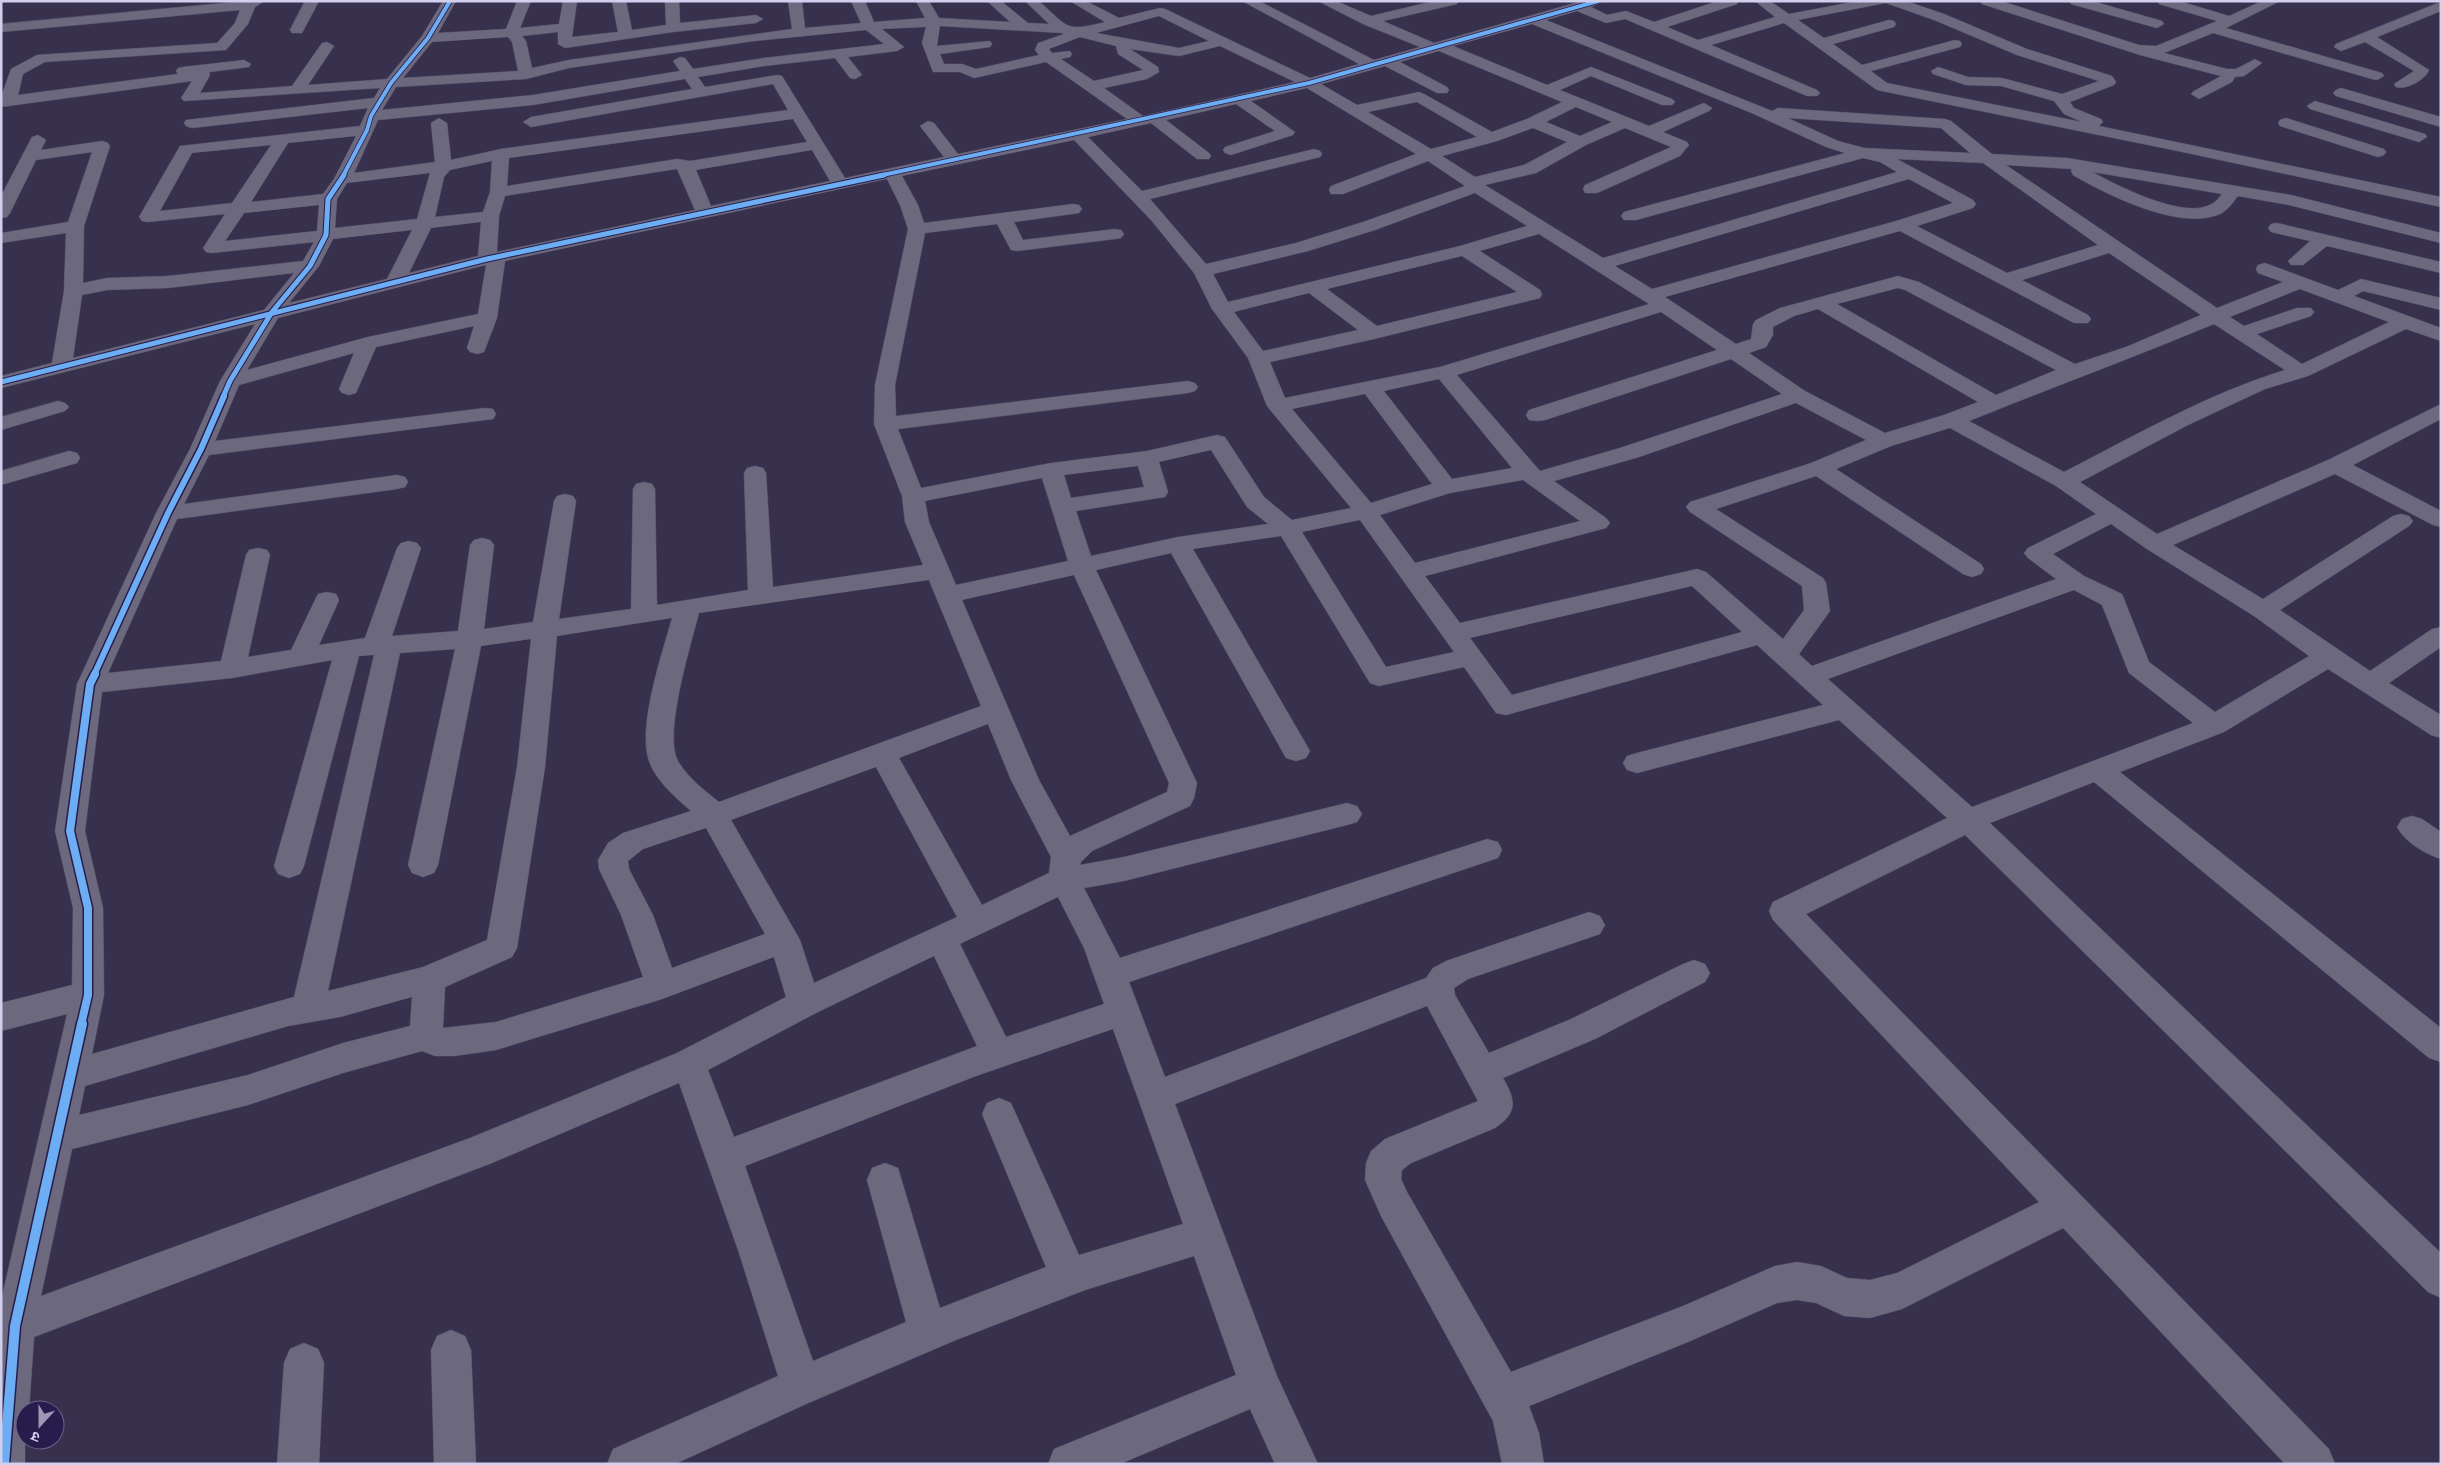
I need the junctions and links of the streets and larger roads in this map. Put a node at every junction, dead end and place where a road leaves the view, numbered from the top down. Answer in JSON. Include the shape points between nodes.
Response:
{"nodes":[{"id":1,"x":202,"y":1,"type":"edge"},
{"id":2,"x":312,"y":1,"type":"edge"},
{"id":3,"x":450,"y":1,"type":"edge"},
{"id":4,"x":524,"y":1,"type":"edge"},
{"id":5,"x":570,"y":1,"type":"edge"},
{"id":6,"x":619,"y":1,"type":"edge"},
{"id":7,"x":672,"y":1,"type":"edge"},
{"id":8,"x":858,"y":1,"type":"edge"},
{"id":9,"x":922,"y":1,"type":"edge"},
{"id":10,"x":992,"y":1,"type":"edge"},
{"id":11,"x":1031,"y":1,"type":"edge"},
{"id":12,"x":1076,"y":1,"type":"edge"},
{"id":13,"x":1248,"y":1,"type":"edge"},
{"id":14,"x":1356,"y":1,"type":"edge"},
{"id":15,"x":1452,"y":1,"type":"edge"},
{"id":16,"x":1598,"y":1,"type":"edge"},
{"id":17,"x":1732,"y":1,"type":"edge"},
{"id":18,"x":1761,"y":1,"type":"edge"},
{"id":19,"x":1881,"y":1,"type":"edge"},
{"id":20,"x":1892,"y":1,"type":"edge"},
{"id":21,"x":1987,"y":1,"type":"edge"},
{"id":22,"x":2164,"y":1,"type":"edge"},
{"id":23,"x":2274,"y":1,"type":"edge"},
{"id":24,"x":2416,"y":1,"type":"edge"},
{"id":25,"x":1329,"y":4,"type":"edge"},
{"id":26,"x":1142,"y":5,"type":"dead end"},
{"id":27,"x":2071,"y":5,"type":"edge"},
{"id":28,"x":138,"y":7,"type":"dead end"},
{"id":29,"x":1579,"y":7,"type":"junction"},
{"id":30,"x":2440,"y":7,"type":"edge"},
{"id":31,"x":796,"y":8,"type":"edge"},
{"id":32,"x":955,"y":10,"type":"dead end"},
{"id":33,"x":249,"y":11,"type":"edge"},
{"id":34,"x":1160,"y":12,"type":"junction"},
{"id":35,"x":2020,"y":12,"type":"junction"},
{"id":36,"x":1783,"y":19,"type":"junction"},
{"id":37,"x":2004,"y":19,"type":"dead end"},
{"id":38,"x":192,"y":20,"type":"dead end"},
{"id":39,"x":1534,"y":20,"type":"junction"},
{"id":40,"x":2230,"y":20,"type":"junction"},
{"id":41,"x":1368,"y":21,"type":"junction"},
{"id":42,"x":934,"y":22,"type":"junction"},
{"id":43,"x":971,"y":23,"type":"junction"},
{"id":44,"x":1117,"y":23,"type":"junction"},
{"id":45,"x":1889,"y":24,"type":"dead end"},
{"id":46,"x":1987,"y":25,"type":"dead end"},
{"id":47,"x":222,"y":26,"type":"dead end"},
{"id":48,"x":869,"y":26,"type":"junction"},
{"id":49,"x":565,"y":27,"type":"junction"},
{"id":50,"x":1024,"y":27,"type":"junction"},
{"id":51,"x":1653,"y":27,"type":"junction"},
{"id":52,"x":1,"y":28,"type":"edge"},
{"id":53,"x":673,"y":28,"type":"junction"},
{"id":54,"x":2212,"y":28,"type":"junction"},
{"id":55,"x":1062,"y":29,"type":"junction"},
{"id":56,"x":296,"y":30,"type":"dead end"},
{"id":57,"x":2158,"y":30,"type":"dead end"},
{"id":58,"x":511,"y":32,"type":"junction"},
{"id":59,"x":799,"y":32,"type":"junction"},
{"id":60,"x":1082,"y":32,"type":"junction"},
{"id":61,"x":1971,"y":32,"type":"junction"},
{"id":62,"x":2084,"y":32,"type":"junction"},
{"id":63,"x":626,"y":35,"type":"junction"},
{"id":64,"x":754,"y":37,"type":"junction"},
{"id":65,"x":2366,"y":37,"type":"junction"},
{"id":66,"x":428,"y":38,"type":"junction"},
{"id":67,"x":565,"y":42,"type":"junction"},
{"id":68,"x":1002,"y":42,"type":"dead end"},
{"id":69,"x":1220,"y":42,"type":"junction"},
{"id":70,"x":1123,"y":43,"type":"junction"},
{"id":71,"x":1822,"y":43,"type":"junction"},
{"id":72,"x":985,"y":44,"type":"junction"},
{"id":73,"x":1955,"y":44,"type":"dead end"},
{"id":74,"x":1697,"y":45,"type":"junction"},
{"id":75,"x":327,"y":46,"type":"dead end"},
{"id":76,"x":897,"y":47,"type":"junction"},
{"id":77,"x":931,"y":47,"type":"junction"},
{"id":78,"x":1437,"y":47,"type":"junction"},
{"id":79,"x":2341,"y":47,"type":"dead end"},
{"id":80,"x":198,"y":48,"type":"junction"},
{"id":81,"x":672,"y":49,"type":"junction"},
{"id":82,"x":2138,"y":49,"type":"junction"},
{"id":83,"x":2022,"y":52,"type":"junction"},
{"id":84,"x":255,"y":53,"type":"dead end"},
{"id":85,"x":838,"y":53,"type":"junction"},
{"id":86,"x":1049,"y":58,"type":"junction"},
{"id":87,"x":764,"y":62,"type":"junction"},
{"id":88,"x":1379,"y":63,"type":"junction"},
{"id":89,"x":2255,"y":63,"type":"dead end"},
{"id":90,"x":244,"y":64,"type":"junction"},
{"id":91,"x":569,"y":64,"type":"junction"},
{"id":92,"x":1525,"y":64,"type":"dead end"},
{"id":93,"x":1860,"y":70,"type":"junction"},
{"id":94,"x":1501,"y":71,"type":"junction"},
{"id":95,"x":1938,"y":71,"type":"dead end"},
{"id":96,"x":2227,"y":73,"type":"junction"},
{"id":97,"x":689,"y":74,"type":"junction"},
{"id":98,"x":526,"y":75,"type":"junction"},
{"id":99,"x":855,"y":75,"type":"dead end"},
{"id":100,"x":2377,"y":76,"type":"dead end"},
{"id":101,"x":777,"y":79,"type":"junction"},
{"id":102,"x":57,"y":82,"type":"dead end"},
{"id":103,"x":13,"y":83,"type":"junction"},
{"id":104,"x":391,"y":83,"type":"junction"},
{"id":105,"x":1309,"y":83,"type":"junction"},
{"id":106,"x":2401,"y":84,"type":"dead end"},
{"id":107,"x":1091,"y":86,"type":"junction"},
{"id":108,"x":1442,"y":90,"type":"dead end"},
{"id":109,"x":1548,"y":90,"type":"junction"},
{"id":110,"x":296,"y":91,"type":"junction"},
{"id":111,"x":701,"y":92,"type":"junction"},
{"id":112,"x":1812,"y":93,"type":"dead end"},
{"id":113,"x":2341,"y":93,"type":"dead end"},
{"id":114,"x":2199,"y":94,"type":"dead end"},
{"id":115,"x":215,"y":97,"type":"junction"},
{"id":116,"x":657,"y":98,"type":"junction"},
{"id":117,"x":1237,"y":98,"type":"junction"},
{"id":118,"x":2064,"y":99,"type":"junction"},
{"id":119,"x":1576,"y":101,"type":"junction"},
{"id":120,"x":5,"y":102,"type":"edge"},
{"id":121,"x":1667,"y":102,"type":"dead end"},
{"id":122,"x":2315,"y":106,"type":"dead end"},
{"id":123,"x":1704,"y":108,"type":"dead end"},
{"id":124,"x":1355,"y":110,"type":"junction"},
{"id":125,"x":300,"y":112,"type":"junction"},
{"id":126,"x":1759,"y":112,"type":"junction"},
{"id":127,"x":796,"y":114,"type":"junction"},
{"id":128,"x":373,"y":116,"type":"junction"},
{"id":129,"x":1147,"y":120,"type":"junction"},
{"id":130,"x":192,"y":122,"type":"dead end"},
{"id":131,"x":531,"y":122,"type":"dead end"},
{"id":132,"x":1533,"y":122,"type":"junction"},
{"id":133,"x":2441,"y":122,"type":"edge"},
{"id":134,"x":439,"y":123,"type":"dead end"},
{"id":135,"x":1623,"y":123,"type":"junction"},
{"id":136,"x":2286,"y":123,"type":"dead end"},
{"id":137,"x":928,"y":126,"type":"dead end"},
{"id":138,"x":2441,"y":128,"type":"edge"},
{"id":139,"x":657,"y":132,"type":"junction"},
{"id":140,"x":1649,"y":132,"type":"junction"},
{"id":141,"x":2105,"y":132,"type":"junction"},
{"id":142,"x":1078,"y":134,"type":"junction"},
{"id":143,"x":2419,"y":137,"type":"junction"},
{"id":144,"x":1491,"y":138,"type":"junction"},
{"id":145,"x":291,"y":139,"type":"junction"},
{"id":146,"x":1580,"y":142,"type":"junction"},
{"id":147,"x":816,"y":145,"type":"junction"},
{"id":148,"x":1231,"y":150,"type":"dead end"},
{"id":149,"x":1866,"y":152,"type":"junction"},
{"id":150,"x":2378,"y":152,"type":"junction"},
{"id":151,"x":501,"y":154,"type":"junction"},
{"id":152,"x":1314,"y":154,"type":"dead end"},
{"id":153,"x":1429,"y":155,"type":"junction"},
{"id":154,"x":1203,"y":156,"type":"dead end"},
{"id":155,"x":1987,"y":158,"type":"junction"},
{"id":156,"x":955,"y":161,"type":"junction"},
{"id":157,"x":1496,"y":161,"type":"dead end"},
{"id":158,"x":2351,"y":162,"type":"dead end"},
{"id":159,"x":2067,"y":163,"type":"junction"},
{"id":160,"x":444,"y":166,"type":"junction"},
{"id":161,"x":686,"y":168,"type":"junction"},
{"id":162,"x":1457,"y":172,"type":"junction"},
{"id":163,"x":1910,"y":173,"type":"junction"},
{"id":164,"x":893,"y":174,"type":"junction"},
{"id":165,"x":342,"y":179,"type":"junction"},
{"id":166,"x":841,"y":185,"type":"junction"},
{"id":167,"x":1474,"y":185,"type":"junction"},
{"id":168,"x":1337,"y":190,"type":"dead end"},
{"id":169,"x":1591,"y":190,"type":"dead end"},
{"id":170,"x":2441,"y":190,"type":"edge"},
{"id":171,"x":2233,"y":191,"type":"junction"},
{"id":172,"x":498,"y":192,"type":"junction"},
{"id":173,"x":1138,"y":197,"type":"junction"},
{"id":174,"x":328,"y":199,"type":"junction"},
{"id":175,"x":2433,"y":200,"type":"edge"},
{"id":176,"x":1073,"y":208,"type":"dead end"},
{"id":177,"x":237,"y":209,"type":"junction"},
{"id":178,"x":705,"y":212,"type":"junction"},
{"id":179,"x":1,"y":213,"type":"edge"},
{"id":180,"x":490,"y":216,"type":"junction"},
{"id":181,"x":1630,"y":216,"type":"dead end"},
{"id":182,"x":1003,"y":218,"type":"junction"},
{"id":183,"x":424,"y":225,"type":"junction"},
{"id":184,"x":1902,"y":225,"type":"junction"},
{"id":185,"x":75,"y":226,"type":"junction"},
{"id":186,"x":1540,"y":228,"type":"junction"},
{"id":187,"x":2277,"y":228,"type":"dead end"},
{"id":188,"x":917,"y":229,"type":"junction"},
{"id":189,"x":1115,"y":234,"type":"dead end"},
{"id":190,"x":326,"y":235,"type":"junction"},
{"id":191,"x":1,"y":238,"type":"edge"},
{"id":192,"x":2441,"y":238,"type":"edge"},
{"id":193,"x":2323,"y":240,"type":"junction"},
{"id":194,"x":2112,"y":246,"type":"junction"},
{"id":195,"x":1465,"y":250,"type":"junction"},
{"id":196,"x":492,"y":258,"type":"junction"},
{"id":197,"x":2297,"y":261,"type":"dead end"},
{"id":198,"x":1600,"y":265,"type":"junction"},
{"id":199,"x":310,"y":266,"type":"junction"},
{"id":200,"x":2441,"y":268,"type":"edge"},
{"id":201,"x":2265,"y":269,"type":"dead end"},
{"id":202,"x":1202,"y":271,"type":"junction"},
{"id":203,"x":2004,"y":280,"type":"junction"},
{"id":204,"x":396,"y":282,"type":"junction"},
{"id":205,"x":2300,"y":282,"type":"junction"},
{"id":206,"x":1312,"y":287,"type":"junction"},
{"id":207,"x":73,"y":291,"type":"junction"},
{"id":208,"x":2338,"y":297,"type":"junction"},
{"id":209,"x":1656,"y":300,"type":"junction"},
{"id":210,"x":1821,"y":303,"type":"junction"},
{"id":211,"x":2441,"y":304,"type":"edge"},
{"id":212,"x":1222,"y":309,"type":"junction"},
{"id":213,"x":272,"y":312,"type":"junction"},
{"id":214,"x":2304,"y":312,"type":"dead end"},
{"id":215,"x":2214,"y":316,"type":"junction"},
{"id":216,"x":487,"y":318,"type":"junction"},
{"id":217,"x":2081,"y":319,"type":"dead end"},
{"id":218,"x":2405,"y":322,"type":"junction"},
{"id":219,"x":1374,"y":333,"type":"junction"},
{"id":220,"x":2241,"y":333,"type":"junction"},
{"id":221,"x":2441,"y":335,"type":"edge"},
{"id":222,"x":368,"y":343,"type":"junction"},
{"id":223,"x":477,"y":348,"type":"dead end"},
{"id":224,"x":1733,"y":352,"type":"junction"},
{"id":225,"x":1258,"y":358,"type":"junction"},
{"id":226,"x":62,"y":366,"type":"junction"},
{"id":227,"x":2073,"y":371,"type":"junction"},
{"id":228,"x":1444,"y":372,"type":"junction"},
{"id":229,"x":2301,"y":372,"type":"junction"},
{"id":230,"x":230,"y":381,"type":"junction"},
{"id":231,"x":1,"y":382,"type":"edge"},
{"id":232,"x":1188,"y":387,"type":"dead end"},
{"id":233,"x":1370,"y":388,"type":"junction"},
{"id":234,"x":349,"y":389,"type":"dead end"},
{"id":235,"x":1798,"y":395,"type":"junction"},
{"id":236,"x":1995,"y":403,"type":"junction"},
{"id":237,"x":1278,"y":406,"type":"junction"},
{"id":238,"x":58,"y":407,"type":"dead end"},
{"id":239,"x":2441,"y":410,"type":"edge"},
{"id":240,"x":485,"y":414,"type":"dead end"},
{"id":241,"x":1537,"y":415,"type":"dead end"},
{"id":242,"x":1952,"y":420,"type":"junction"},
{"id":243,"x":1,"y":424,"type":"edge"},
{"id":244,"x":885,"y":424,"type":"junction"},
{"id":245,"x":1883,"y":442,"type":"junction"},
{"id":246,"x":201,"y":450,"type":"junction"},
{"id":247,"x":69,"y":458,"type":"dead end"},
{"id":248,"x":1147,"y":458,"type":"junction"},
{"id":249,"x":2336,"y":465,"type":"junction"},
{"id":250,"x":1819,"y":468,"type":"junction"},
{"id":251,"x":1051,"y":470,"type":"junction"},
{"id":252,"x":755,"y":473,"type":"dead end"},
{"id":253,"x":1532,"y":475,"type":"junction"},
{"id":254,"x":1,"y":478,"type":"edge"},
{"id":255,"x":2064,"y":481,"type":"junction"},
{"id":256,"x":397,"y":482,"type":"dead end"},
{"id":257,"x":1446,"y":487,"type":"junction"},
{"id":258,"x":644,"y":489,"type":"dead end"},
{"id":259,"x":913,"y":496,"type":"junction"},
{"id":260,"x":565,"y":501,"type":"dead end"},
{"id":261,"x":1063,"y":506,"type":"junction"},
{"id":262,"x":1366,"y":512,"type":"junction"},
{"id":263,"x":168,"y":513,"type":"junction"},
{"id":264,"x":2111,"y":515,"type":"junction"},
{"id":265,"x":2441,"y":520,"type":"edge"},
{"id":266,"x":2401,"y":521,"type":"dead end"},
{"id":267,"x":1288,"y":528,"type":"junction"},
{"id":268,"x":1178,"y":544,"type":"junction"},
{"id":269,"x":2155,"y":544,"type":"junction"},
{"id":270,"x":482,"y":545,"type":"dead end"},
{"id":271,"x":409,"y":548,"type":"dead end"},
{"id":272,"x":258,"y":555,"type":"dead end"},
{"id":273,"x":1082,"y":566,"type":"junction"},
{"id":274,"x":1972,"y":569,"type":"dead end"},
{"id":275,"x":938,"y":571,"type":"junction"},
{"id":276,"x":1410,"y":572,"type":"junction"},
{"id":277,"x":2075,"y":581,"type":"junction"},
{"id":278,"x":947,"y":595,"type":"junction"},
{"id":279,"x":761,"y":598,"type":"junction"},
{"id":280,"x":327,"y":600,"type":"dead end"},
{"id":281,"x":688,"y":607,"type":"junction"},
{"id":282,"x":2263,"y":610,"type":"junction"},
{"id":283,"x":644,"y":616,"type":"junction"},
{"id":284,"x":545,"y":629,"type":"junction"},
{"id":285,"x":1454,"y":633,"type":"junction"},
{"id":286,"x":1761,"y":635,"type":"junction"},
{"id":287,"x":2441,"y":635,"type":"edge"},
{"id":288,"x":470,"y":638,"type":"junction"},
{"id":289,"x":371,"y":647,"type":"junction"},
{"id":290,"x":300,"y":656,"type":"junction"},
{"id":291,"x":1784,"y":656,"type":"junction"},
{"id":292,"x":1471,"y":657,"type":"junction"},
{"id":293,"x":2328,"y":657,"type":"junction"},
{"id":294,"x":232,"y":669,"type":"junction"},
{"id":295,"x":1808,"y":677,"type":"junction"},
{"id":296,"x":2371,"y":683,"type":"junction"},
{"id":297,"x":90,"y":684,"type":"junction"},
{"id":298,"x":1844,"y":709,"type":"junction"},
{"id":299,"x":996,"y":711,"type":"junction"},
{"id":300,"x":2214,"y":725,"type":"junction"},
{"id":301,"x":2441,"y":728,"type":"edge"},
{"id":302,"x":1296,"y":751,"type":"dead end"},
{"id":303,"x":883,"y":754,"type":"junction"},
{"id":304,"x":1637,"y":763,"type":"dead end"},
{"id":305,"x":2098,"y":770,"type":"junction"},
{"id":306,"x":713,"y":814,"type":"junction"},
{"id":307,"x":1346,"y":814,"type":"dead end"},
{"id":308,"x":1968,"y":820,"type":"junction"},
{"id":309,"x":2412,"y":827,"type":"dead end"},
{"id":310,"x":2441,"y":848,"type":"edge"},
{"id":311,"x":1486,"y":850,"type":"dead end"},
{"id":312,"x":423,"y":865,"type":"dead end"},
{"id":313,"x":290,"y":866,"type":"dead end"},
{"id":314,"x":1065,"y":868,"type":"junction"},
{"id":315,"x":975,"y":921,"type":"junction"},
{"id":316,"x":1589,"y":925,"type":"dead end"},
{"id":317,"x":940,"y":938,"type":"junction"},
{"id":318,"x":784,"y":940,"type":"junction"},
{"id":319,"x":1694,"y":973,"type":"dead end"},
{"id":320,"x":1110,"y":975,"type":"junction"},
{"id":321,"x":429,"y":979,"type":"junction"},
{"id":322,"x":662,"y":985,"type":"junction"},
{"id":323,"x":1437,"y":988,"type":"junction"},
{"id":324,"x":88,"y":995,"type":"junction"},
{"id":325,"x":804,"y":1003,"type":"junction"},
{"id":326,"x":308,"y":1009,"type":"junction"},
{"id":327,"x":1122,"y":1012,"type":"junction"},
{"id":328,"x":1,"y":1017,"type":"edge"},
{"id":329,"x":426,"y":1036,"type":"junction"},
{"id":330,"x":2441,"y":1048,"type":"edge"},
{"id":331,"x":998,"y":1054,"type":"junction"},
{"id":332,"x":689,"y":1063,"type":"junction"},
{"id":333,"x":1482,"y":1071,"type":"junction"},
{"id":334,"x":70,"y":1075,"type":"junction"},
{"id":335,"x":1154,"y":1097,"type":"junction"},
{"id":336,"x":999,"y":1114,"type":"dead end"},
{"id":337,"x":56,"y":1137,"type":"junction"},
{"id":338,"x":723,"y":1158,"type":"junction"},
{"id":339,"x":885,"y":1180,"type":"dead end"},
{"id":340,"x":2068,"y":1207,"type":"junction"},
{"id":341,"x":1205,"y":1235,"type":"junction"},
{"id":342,"x":1069,"y":1277,"type":"junction"},
{"id":343,"x":2441,"y":1279,"type":"edge"},
{"id":344,"x":8,"y":1328,"type":"edge"},
{"id":345,"x":928,"y":1332,"type":"junction"},
{"id":346,"x":452,"y":1350,"type":"dead end"},
{"id":347,"x":304,"y":1364,"type":"dead end"},
{"id":348,"x":801,"y":1384,"type":"junction"},
{"id":349,"x":1260,"y":1385,"type":"junction"},
{"id":350,"x":1502,"y":1396,"type":"junction"},
{"id":351,"x":4,"y":1464,"type":"edge"},
{"id":352,"x":298,"y":1464,"type":"edge"},
{"id":353,"x":455,"y":1464,"type":"edge"},
{"id":354,"x":628,"y":1464,"type":"edge"},
{"id":355,"x":1069,"y":1464,"type":"edge"},
{"id":356,"x":1297,"y":1464,"type":"edge"},
{"id":357,"x":1523,"y":1464,"type":"edge"},
{"id":358,"x":2314,"y":1464,"type":"edge"}],
"edges":[{"from":1,"to":28,"type":"street"},
{"from":2,"to":56,"type":"street"},
{"from":3,"to":66,"type":"street"},
{"from":4,"to":58,"type":"street"},
{"from":5,"to":49,"type":"street"},
{"from":6,"to":63,"type":"street"},
{"from":7,"to":53,"type":"street"},
{"from":8,"to":48,"type":"street"},
{"from":9,"to":42,"type":"street"},
{"from":10,"to":50,"type":"street"},
{"from":11,"to":55,"type":"street"},
{"from":12,"to":44,"type":"street"},
{"from":13,"to":88,"type":"street"},
{"from":14,"to":25,"type":"street"},
{"from":15,"to":41,"type":"street"},
{"from":16,"to":29,"type":"street"},
{"from":17,"to":51,"type":"street"},
{"from":18,"to":36,"type":"street"},
{"from":19,"to":36,"type":"street"},
{"from":20,"to":61,"type":"street"},
{"from":21,"to":35,"type":"street"},
{"from":22,"to":40,"type":"street"},
{"from":23,"to":40,"type":"street"},
{"from":24,"to":30,"type":"street"},
{"from":25,"to":41,"type":"street"},
{"from":26,"to":34,"type":"street"},
{"from":27,"to":57,"type":"street"},
{"from":29,"to":39,"type":"street"},
{"from":29,"to":51,"type":"street","via":[[1606,20],[1626,15]]},
{"from":30,"to":65,"type":"street"},
{"from":31,"to":53,"type":"street","via":[[774,17]]},
{"from":31,"to":59,"type":"street"},
{"from":32,"to":43,"type":"street"},
{"from":33,"to":38,"type":"street"},
{"from":33,"to":47,"type":"street"},
{"from":33,"to":52,"type":"street"},
{"from":33,"to":80,"type":"street","via":[[221,47]]},
{"from":34,"to":44,"type":"street"},
{"from":34,"to":69,"type":"street"},
{"from":35,"to":37,"type":"street"},
{"from":35,"to":62,"type":"street"},
{"from":36,"to":71,"type":"street"},
{"from":36,"to":74,"type":"street"},
{"from":39,"to":78,"type":"street"},
{"from":39,"to":126,"type":"street"},
{"from":40,"to":54,"type":"street"},
{"from":41,"to":78,"type":"street"},
{"from":42,"to":43,"type":"street"},
{"from":42,"to":48,"type":"street"},
{"from":42,"to":77,"type":"street"},
{"from":43,"to":50,"type":"street"},
{"from":43,"to":72,"type":"street"},
{"from":44,"to":60,"type":"street"},
{"from":45,"to":71,"type":"street"},
{"from":46,"to":61,"type":"street"},
{"from":48,"to":59,"type":"street"},
{"from":48,"to":76,"type":"street"},
{"from":49,"to":58,"type":"street"},
{"from":49,"to":67,"type":"street"},
{"from":50,"to":55,"type":"street"},
{"from":51,"to":74,"type":"street"},
{"from":53,"to":63,"type":"street"},
{"from":54,"to":82,"type":"street","via":[[2158,50]]},
{"from":54,"to":100,"type":"street"},
{"from":55,"to":60,"type":"street"},
{"from":58,"to":66,"type":"street"},
{"from":58,"to":98,"type":"street","via":[[519,41]]},
{"from":59,"to":64,"type":"street"},
{"from":60,"to":70,"type":"street"},
{"from":60,"to":86,"type":"street","via":[[1042,46]]},
{"from":61,"to":83,"type":"street"},
{"from":62,"to":82,"type":"street"},
{"from":62,"to":83,"type":"street"},
{"from":63,"to":67,"type":"street"},
{"from":64,"to":81,"type":"street"},
{"from":64,"to":87,"type":"street"},
{"from":65,"to":79,"type":"street"},
{"from":65,"to":106,"type":"street","via":[[2422,70],[2421,74]]},
{"from":66,"to":104,"type":"street"},
{"from":67,"to":91,"type":"street"},
{"from":68,"to":72,"type":"street"},
{"from":69,"to":70,"type":"street","via":[[1179,52]]},
{"from":69,"to":105,"type":"street"},
{"from":70,"to":86,"type":"street"},
{"from":70,"to":107,"type":"street","via":[[1123,51],[1152,72]]},
{"from":71,"to":93,"type":"street"},
{"from":72,"to":77,"type":"street"},
{"from":73,"to":93,"type":"street"},
{"from":74,"to":112,"type":"street"},
{"from":75,"to":110,"type":"street"},
{"from":76,"to":77,"type":"street"},
{"from":76,"to":85,"type":"street"},
{"from":77,"to":86,"type":"street","via":[[938,69],[962,68],[974,74]]},
{"from":78,"to":88,"type":"street"},
{"from":78,"to":94,"type":"street"},
{"from":80,"to":90,"type":"street","via":[[176,71]]},
{"from":80,"to":103,"type":"street","via":[[42,58],[16,72]]},
{"from":81,"to":91,"type":"street"},
{"from":81,"to":97,"type":"street"},
{"from":82,"to":96,"type":"street"},
{"from":83,"to":118,"type":"street","via":[[2098,75],[2109,82]]},
{"from":84,"to":90,"type":"street"},
{"from":85,"to":87,"type":"street"},
{"from":85,"to":99,"type":"street"},
{"from":86,"to":107,"type":"street"},
{"from":87,"to":97,"type":"street"},
{"from":87,"to":101,"type":"street"},
{"from":88,"to":105,"type":"street"},
{"from":88,"to":108,"type":"street"},
{"from":89,"to":96,"type":"street","via":[[2239,72]]},
{"from":90,"to":115,"type":"street"},
{"from":91,"to":98,"type":"street"},
{"from":92,"to":94,"type":"street"},
{"from":93,"to":141,"type":"street","via":[[1882,87]]},
{"from":94,"to":109,"type":"street"},
{"from":95,"to":118,"type":"street","via":[[1966,81],[2002,82]]},
{"from":96,"to":114,"type":"street","via":[[2227,79]]},
{"from":97,"to":111,"type":"street"},
{"from":97,"to":128,"type":"street","via":[[533,100]]},
{"from":98,"to":104,"type":"street"},
{"from":101,"to":111,"type":"street"},
{"from":101,"to":127,"type":"street"},
{"from":102,"to":103,"type":"street"},
{"from":103,"to":120,"type":"street"},
{"from":104,"to":110,"type":"street"},
{"from":104,"to":128,"type":"street"},
{"from":105,"to":117,"type":"street"},
{"from":105,"to":124,"type":"street"},
{"from":107,"to":129,"type":"street"},
{"from":109,"to":119,"type":"street"},
{"from":109,"to":121,"type":"street","via":[[1591,71]]},
{"from":110,"to":115,"type":"street"},
{"from":111,"to":116,"type":"street"},
{"from":113,"to":133,"type":"street"},
{"from":115,"to":120,"type":"street","via":[[189,98],[203,75]]},
{"from":116,"to":131,"type":"street"},
{"from":116,"to":139,"type":"street"},
{"from":117,"to":129,"type":"street"},
{"from":117,"to":148,"type":"street","via":[[1287,132]]},
{"from":118,"to":141,"type":"street","via":[[2062,101],[2069,111],[2100,124]]},
{"from":119,"to":132,"type":"street"},
{"from":119,"to":135,"type":"street"},
{"from":122,"to":143,"type":"street"},
{"from":123,"to":140,"type":"street"},
{"from":124,"to":144,"type":"street","via":[[1419,97]]},
{"from":124,"to":153,"type":"street"},
{"from":125,"to":128,"type":"street"},
{"from":125,"to":130,"type":"street"},
{"from":125,"to":145,"type":"street"},
{"from":126,"to":149,"type":"street","via":[[1832,144]]},
{"from":126,"to":155,"type":"street","via":[[1945,124]]},
{"from":127,"to":139,"type":"street"},
{"from":127,"to":147,"type":"street"},
{"from":128,"to":145,"type":"street"},
{"from":128,"to":165,"type":"street"},
{"from":129,"to":142,"type":"street"},
{"from":129,"to":154,"type":"street"},
{"from":132,"to":144,"type":"street"},
{"from":132,"to":146,"type":"street"},
{"from":134,"to":160,"type":"street"},
{"from":135,"to":140,"type":"street"},
{"from":135,"to":146,"type":"street"},
{"from":136,"to":150,"type":"street"},
{"from":137,"to":156,"type":"street"},
{"from":138,"to":143,"type":"street"},
{"from":139,"to":151,"type":"street"},
{"from":140,"to":169,"type":"street","via":[[1681,146],[1679,150]]},
{"from":141,"to":175,"type":"street"},
{"from":142,"to":156,"type":"street"},
{"from":142,"to":173,"type":"street"},
{"from":143,"to":150,"type":"street"},
{"from":144,"to":153,"type":"street"},
{"from":145,"to":177,"type":"street"},
{"from":145,"to":177,"type":"street","via":[[186,149],[148,217]]},
{"from":146,"to":167,"type":"street","via":[[1530,169]]},
{"from":147,"to":161,"type":"street"},
{"from":147,"to":166,"type":"street"},
{"from":149,"to":155,"type":"street"},
{"from":149,"to":163,"type":"street"},
{"from":149,"to":181,"type":"street"},
{"from":150,"to":158,"type":"street"},
{"from":151,"to":160,"type":"street"},
{"from":151,"to":172,"type":"street"},
{"from":152,"to":173,"type":"street"},
{"from":153,"to":162,"type":"street"},
{"from":153,"to":168,"type":"street"},
{"from":155,"to":159,"type":"street"},
{"from":155,"to":194,"type":"street"},
{"from":156,"to":164,"type":"street"},
{"from":157,"to":162,"type":"street"},
{"from":159,"to":171,"type":"street"},
{"from":159,"to":171,"type":"street","via":[[2113,191],[2172,209],[2204,213],[2224,203]]},
{"from":160,"to":165,"type":"street"},
{"from":160,"to":183,"type":"street","via":[[436,176]]},
{"from":161,"to":172,"type":"street","via":[[677,164]]},
{"from":161,"to":178,"type":"street"},
{"from":162,"to":167,"type":"street"},
{"from":163,"to":184,"type":"street","via":[[1968,204]]},
{"from":163,"to":198,"type":"street"},
{"from":164,"to":166,"type":"street"},
{"from":164,"to":188,"type":"street","via":[[909,204]]},
{"from":165,"to":174,"type":"street"},
{"from":166,"to":178,"type":"street"},
{"from":167,"to":186,"type":"street"},
{"from":167,"to":202,"type":"street","via":[[1369,226],[1302,247]]},
{"from":170,"to":175,"type":"street"},
{"from":171,"to":192,"type":"street","via":[[2291,200]]},
{"from":172,"to":180,"type":"street"},
{"from":173,"to":202,"type":"street"},
{"from":174,"to":177,"type":"street"},
{"from":174,"to":190,"type":"street"},
{"from":176,"to":182,"type":"street"},
{"from":177,"to":190,"type":"street","via":[[212,248]]},
{"from":178,"to":196,"type":"street"},
{"from":179,"to":185,"type":"street","via":[[34,148],[102,146]]},
{"from":180,"to":183,"type":"street"},
{"from":180,"to":196,"type":"street"},
{"from":182,"to":188,"type":"street"},
{"from":182,"to":189,"type":"street","via":[[1017,246]]},
{"from":183,"to":190,"type":"street"},
{"from":183,"to":204,"type":"street"},
{"from":184,"to":203,"type":"street"},
{"from":184,"to":209,"type":"street"},
{"from":185,"to":191,"type":"street"},
{"from":185,"to":207,"type":"street"},
{"from":186,"to":195,"type":"street"},
{"from":186,"to":198,"type":"street"},
{"from":187,"to":193,"type":"street"},
{"from":188,"to":244,"type":"street","via":[[885,385]]},
{"from":190,"to":199,"type":"street"},
{"from":193,"to":197,"type":"street"},
{"from":193,"to":200,"type":"street"},
{"from":194,"to":203,"type":"street"},
{"from":194,"to":215,"type":"street"},
{"from":195,"to":206,"type":"street"},
{"from":195,"to":219,"type":"street","via":[[1533,294]]},
{"from":196,"to":204,"type":"street"},
{"from":196,"to":216,"type":"street"},
{"from":198,"to":209,"type":"street"},
{"from":199,"to":207,"type":"street","via":[[168,282],[107,284]]},
{"from":199,"to":213,"type":"street"},
{"from":201,"to":205,"type":"street"},
{"from":202,"to":212,"type":"street"},
{"from":203,"to":217,"type":"street"},
{"from":204,"to":213,"type":"street"},
{"from":205,"to":208,"type":"street"},
{"from":205,"to":215,"type":"street"},
{"from":206,"to":212,"type":"street"},
{"from":206,"to":219,"type":"street"},
{"from":207,"to":226,"type":"street"},
{"from":208,"to":211,"type":"street","via":[[2361,286]]},
{"from":208,"to":218,"type":"street"},
{"from":209,"to":224,"type":"street"},
{"from":209,"to":228,"type":"street"},
{"from":210,"to":224,"type":"street","via":[[1771,318],[1763,324],[1759,342]]},
{"from":210,"to":227,"type":"street","via":[[1898,282],[1912,286]]},
{"from":210,"to":236,"type":"street"},
{"from":212,"to":225,"type":"street"},
{"from":213,"to":226,"type":"street","via":[[156,345]]},
{"from":213,"to":230,"type":"street"},
{"from":214,"to":220,"type":"street"},
{"from":215,"to":220,"type":"street"},
{"from":215,"to":227,"type":"street","via":[[2133,351]]},
{"from":216,"to":222,"type":"street"},
{"from":216,"to":223,"type":"street"},
{"from":218,"to":221,"type":"street"},
{"from":218,"to":229,"type":"street"},
{"from":219,"to":225,"type":"street"},
{"from":220,"to":229,"type":"street"},
{"from":222,"to":230,"type":"street"},
{"from":222,"to":234,"type":"street"},
{"from":224,"to":235,"type":"street"},
{"from":224,"to":241,"type":"street"},
{"from":225,"to":237,"type":"street"},
{"from":226,"to":231,"type":"street"},
{"from":227,"to":236,"type":"street"},
{"from":228,"to":233,"type":"street"},
{"from":228,"to":253,"type":"street"},
{"from":229,"to":255,"type":"street","via":[[2258,385],[2189,416]]},
{"from":230,"to":246,"type":"street"},
{"from":232,"to":244,"type":"street"},
{"from":233,"to":237,"type":"street"},
{"from":233,"to":257,"type":"street"},
{"from":235,"to":245,"type":"street"},
{"from":235,"to":253,"type":"street","via":[[1628,453]]},
{"from":236,"to":242,"type":"street"},
{"from":237,"to":262,"type":"street"},
{"from":238,"to":243,"type":"street"},
{"from":239,"to":249,"type":"street"},
{"from":240,"to":246,"type":"street"},
{"from":242,"to":245,"type":"street"},
{"from":242,"to":255,"type":"street"},
{"from":244,"to":259,"type":"street"},
{"from":245,"to":250,"type":"street"},
{"from":246,"to":263,"type":"street"},
{"from":247,"to":254,"type":"street"},
{"from":248,"to":251,"type":"street"},
{"from":248,"to":261,"type":"street","via":[[1156,492]]},
{"from":248,"to":267,"type":"street","via":[[1217,442],[1255,502]]},
{"from":249,"to":265,"type":"street"},
{"from":249,"to":269,"type":"street"},
{"from":250,"to":274,"type":"street"},
{"from":250,"to":291,"type":"street","via":[[1698,507],[1814,583],[1817,611]]},
{"from":251,"to":259,"type":"street"},
{"from":251,"to":261,"type":"street"},
{"from":252,"to":279,"type":"street"},
{"from":253,"to":257,"type":"street"},
{"from":253,"to":276,"type":"street","via":[[1598,523]]},
{"from":255,"to":264,"type":"street"},
{"from":256,"to":263,"type":"street"},
{"from":257,"to":262,"type":"street"},
{"from":258,"to":283,"type":"street"},
{"from":259,"to":275,"type":"street","via":[[917,522]]},
{"from":260,"to":284,"type":"street"},
{"from":261,"to":273,"type":"street"},
{"from":262,"to":267,"type":"street"},
{"from":262,"to":276,"type":"street"},
{"from":263,"to":297,"type":"street"},
{"from":264,"to":269,"type":"street"},
{"from":264,"to":277,"type":"street","via":[[2036,553]]},
{"from":266,"to":282,"type":"street"},
{"from":267,"to":268,"type":"street"},
{"from":267,"to":292,"type":"street","via":[[1379,677]]},
{"from":268,"to":273,"type":"street"},
{"from":268,"to":302,"type":"street"},
{"from":269,"to":282,"type":"street"},
{"from":270,"to":288,"type":"street"},
{"from":271,"to":289,"type":"street"},
{"from":272,"to":294,"type":"street"},
{"from":273,"to":278,"type":"street"},
{"from":273,"to":314,"type":"street","via":[[1183,783],[1180,798],[1082,843]]},
{"from":275,"to":278,"type":"street"},
{"from":275,"to":279,"type":"street"},
{"from":276,"to":285,"type":"street"},
{"from":277,"to":295,"type":"street"},
{"from":277,"to":300,"type":"street","via":[[2113,600],[2138,667]]},
{"from":278,"to":299,"type":"street"},
{"from":279,"to":281,"type":"street"},
{"from":280,"to":290,"type":"street"},
{"from":281,"to":283,"type":"street"},
{"from":281,"to":306,"type":"street","via":[[669,676],[660,732],[663,761],[680,785]]},
{"from":282,"to":293,"type":"street"},
{"from":283,"to":284,"type":"street"},
{"from":284,"to":288,"type":"street"},
{"from":284,"to":321,"type":"street","via":[[531,767],[501,948]]},
{"from":285,"to":286,"type":"street","via":[[1697,577]]},
{"from":285,"to":292,"type":"street"},
{"from":286,"to":291,"type":"street"},
{"from":286,"to":292,"type":"street","via":[[1506,706]]},
{"from":287,"to":296,"type":"street"},
{"from":288,"to":289,"type":"street"},
{"from":288,"to":312,"type":"street"},
{"from":289,"to":290,"type":"street"},
{"from":289,"to":313,"type":"street"},
{"from":289,"to":326,"type":"street"},
{"from":290,"to":294,"type":"street"},
{"from":291,"to":295,"type":"street"},
{"from":293,"to":296,"type":"street"},
{"from":293,"to":300,"type":"street"},
{"from":294,"to":297,"type":"street"},
{"from":295,"to":298,"type":"street"},
{"from":296,"to":301,"type":"street"},
{"from":297,"to":324,"type":"street","via":[[70,831],[88,908]]},
{"from":298,"to":304,"type":"street"},
{"from":298,"to":308,"type":"street"},
{"from":299,"to":303,"type":"street"},
{"from":299,"to":314,"type":"street"},
{"from":300,"to":305,"type":"street"},
{"from":303,"to":306,"type":"street"},
{"from":303,"to":315,"type":"street"},
{"from":305,"to":308,"type":"street"},
{"from":305,"to":330,"type":"street"},
{"from":306,"to":318,"type":"street"},
{"from":306,"to":322,"type":"street","via":[[633,841],[613,860],[614,870],[637,914]]},
{"from":307,"to":314,"type":"street","via":[[1124,869]]},
{"from":308,"to":340,"type":"street","via":[[1784,911]]},
{"from":308,"to":343,"type":"street"},
{"from":309,"to":310,"type":"street"},
{"from":311,"to":320,"type":"street"},
{"from":314,"to":315,"type":"street"},
{"from":314,"to":320,"type":"street"},
{"from":315,"to":317,"type":"street"},
{"from":316,"to":323,"type":"street","via":[[1457,970],[1441,978]]},
{"from":317,"to":325,"type":"street"},
{"from":317,"to":331,"type":"street"},
{"from":318,"to":322,"type":"street"},
{"from":318,"to":325,"type":"street"},
{"from":319,"to":333,"type":"street","via":[[1583,1029]]},
{"from":320,"to":327,"type":"street"},
{"from":321,"to":326,"type":"street"},
{"from":321,"to":329,"type":"street"},
{"from":322,"to":329,"type":"street","via":[[496,1036],[435,1042]]},
{"from":323,"to":333,"type":"street","via":[[1439,997]]},
{"from":323,"to":335,"type":"street"},
{"from":324,"to":328,"type":"street"},
{"from":324,"to":334,"type":"street"},
{"from":325,"to":332,"type":"street"},
{"from":326,"to":334,"type":"street"},
{"from":327,"to":331,"type":"street"},
{"from":327,"to":335,"type":"street"},
{"from":329,"to":337,"type":"street","via":[[343,1058],[248,1090]]},
{"from":331,"to":338,"type":"street"},
{"from":332,"to":338,"type":"street"},
{"from":332,"to":344,"type":"street","via":[[479,1151]]},
{"from":333,"to":350,"type":"street","via":[[1496,1097],[1495,1109],[1483,1117],[1398,1151],[1384,1164],[1383,1180]]},
{"from":334,"to":337,"type":"street"},
{"from":335,"to":341,"type":"street"},
{"from":336,"to":342,"type":"street"},
{"from":337,"to":344,"type":"street"},
{"from":338,"to":348,"type":"street"},
{"from":339,"to":345,"type":"street"},
{"from":340,"to":350,"type":"street","via":[[1902,1290],[1870,1299],[1844,1297],[1821,1284],[1797,1281],[1775,1285]]},
{"from":340,"to":358,"type":"street"},
{"from":341,"to":342,"type":"street"},
{"from":341,"to":349,"type":"street"},
{"from":342,"to":345,"type":"street"},
{"from":344,"to":351,"type":"street"},
{"from":345,"to":348,"type":"street"},
{"from":346,"to":353,"type":"street"},
{"from":347,"to":352,"type":"street"},
{"from":348,"to":354,"type":"street"},
{"from":349,"to":355,"type":"street"},
{"from":349,"to":356,"type":"street"},
{"from":350,"to":357,"type":"street","via":[[1518,1433]]}]}
